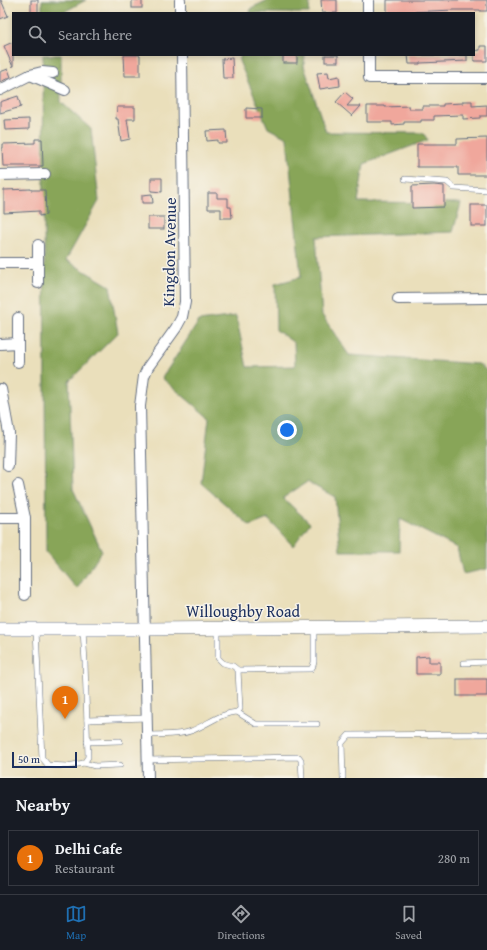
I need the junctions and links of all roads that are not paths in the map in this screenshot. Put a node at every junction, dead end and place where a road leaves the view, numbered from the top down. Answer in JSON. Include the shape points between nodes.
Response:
{"nodes":[{"id":1,"x":180,"y":0,"type":"edge"},
{"id":2,"x":368,"y":0,"type":"edge"},
{"id":3,"x":180,"y":12,"type":"edge"},
{"id":4,"x":368,"y":12,"type":"edge"},
{"id":5,"x":182,"y":56,"type":"edge"},
{"id":6,"x":369,"y":56,"type":"edge"},
{"id":7,"x":53,"y":73,"type":"dead end"},
{"id":8,"x":30,"y":75,"type":"junction"},
{"id":9,"x":487,"y":78,"type":"edge"},
{"id":10,"x":0,"y":90,"type":"edge"},
{"id":11,"x":65,"y":90,"type":"dead end"},
{"id":12,"x":45,"y":174,"type":"dead end"},
{"id":13,"x":0,"y":175,"type":"edge"},
{"id":14,"x":405,"y":179,"type":"dead end"},
{"id":15,"x":487,"y":190,"type":"edge"},
{"id":16,"x":38,"y":245,"type":"dead end"},
{"id":17,"x":0,"y":263,"type":"edge"},
{"id":18,"x":38,"y":263,"type":"junction"},
{"id":19,"x":38,"y":283,"type":"dead end"},
{"id":20,"x":487,"y":298,"type":"edge"},
{"id":21,"x":398,"y":299,"type":"dead end"},
{"id":22,"x":18,"y":318,"type":"dead end"},
{"id":23,"x":18,"y":343,"type":"junction"},
{"id":24,"x":0,"y":344,"type":"edge"},
{"id":25,"x":18,"y":362,"type":"dead end"},
{"id":26,"x":1,"y":389,"type":"edge"},
{"id":27,"x":4,"y":433,"type":"edge"},
{"id":28,"x":8,"y":466,"type":"dead end"},
{"id":29,"x":18,"y":485,"type":"dead end"},
{"id":30,"x":0,"y":518,"type":"edge"},
{"id":31,"x":25,"y":518,"type":"junction"},
{"id":32,"x":25,"y":595,"type":"dead end"},
{"id":33,"x":487,"y":626,"type":"edge"},
{"id":34,"x":314,"y":628,"type":"junction"},
{"id":35,"x":0,"y":629,"type":"edge"},
{"id":36,"x":36,"y":629,"type":"junction"},
{"id":37,"x":83,"y":629,"type":"junction"},
{"id":38,"x":145,"y":629,"type":"junction"},
{"id":39,"x":218,"y":629,"type":"junction"},
{"id":40,"x":487,"y":662,"type":"edge"},
{"id":41,"x":463,"y":663,"type":"dead end"},
{"id":42,"x":238,"y":670,"type":"junction"},
{"id":43,"x":237,"y":712,"type":"junction"},
{"id":44,"x":147,"y":718,"type":"junction"},
{"id":45,"x":87,"y":720,"type":"junction"},
{"id":46,"x":318,"y":724,"type":"dead end"},
{"id":47,"x":487,"y":734,"type":"edge"},
{"id":48,"x":147,"y":735,"type":"junction"},
{"id":49,"x":120,"y":741,"type":"dead end"},
{"id":50,"x":87,"y":742,"type":"junction"},
{"id":51,"x":148,"y":760,"type":"junction"},
{"id":52,"x":84,"y":763,"type":"junction"},
{"id":53,"x":120,"y":765,"type":"dead end"},
{"id":54,"x":148,"y":778,"type":"edge"},
{"id":55,"x":302,"y":778,"type":"edge"},
{"id":56,"x":343,"y":778,"type":"edge"}],
"edges":[{"from":1,"to":3,"type":"street"},
{"from":2,"to":4,"type":"street"},
{"from":5,"to":38,"type":"street","name":"Kingdon Avenue","via":[[185,302],[182,317],[148,366],[140,406]]},
{"from":6,"to":9,"type":"street","via":[[369,78]]},
{"from":7,"to":8,"type":"street"},
{"from":8,"to":10,"type":"street"},
{"from":8,"to":11,"type":"street"},
{"from":12,"to":13,"type":"street"},
{"from":14,"to":15,"type":"lane","via":[[447,182],[454,188]]},
{"from":16,"to":18,"type":"street"},
{"from":17,"to":18,"type":"street"},
{"from":18,"to":19,"type":"street"},
{"from":20,"to":21,"type":"street"},
{"from":22,"to":23,"type":"street"},
{"from":23,"to":24,"type":"street"},
{"from":23,"to":25,"type":"street"},
{"from":26,"to":27,"type":"street"},
{"from":27,"to":28,"type":"street"},
{"from":29,"to":31,"type":"street"},
{"from":30,"to":31,"type":"street"},
{"from":31,"to":32,"type":"street"},
{"from":33,"to":34,"type":"street","name":"Willoughby Road"},
{"from":34,"to":39,"type":"street","name":"Willoughby Road"},
{"from":34,"to":42,"type":"lane","via":[[314,666],[311,669]]},
{"from":35,"to":36,"type":"street","name":"Willoughby Road"},
{"from":36,"to":37,"type":"street","name":"Willoughby Road"},
{"from":36,"to":52,"type":"lane","via":[[42,758],[48,765],[67,766]]},
{"from":37,"to":38,"type":"street","name":"Willoughby Road"},
{"from":37,"to":45,"type":"lane"},
{"from":38,"to":39,"type":"street","name":"Willoughby Road"},
{"from":38,"to":44,"type":"street","name":"Kingdon Avenue"},
{"from":39,"to":42,"type":"lane","via":[[218,658]]},
{"from":40,"to":41,"type":"lane"},
{"from":42,"to":43,"type":"lane","via":[[240,708]]},
{"from":43,"to":46,"type":"lane","via":[[256,724]]},
{"from":43,"to":48,"type":"lane","via":[[229,713],[191,732]]},
{"from":44,"to":45,"type":"lane"},
{"from":44,"to":48,"type":"street","name":"Kingdon Avenue"},
{"from":45,"to":50,"type":"lane"},
{"from":47,"to":56,"type":"lane","via":[[349,735],[342,743]]},
{"from":48,"to":51,"type":"street","name":"Kingdon Avenue"},
{"from":49,"to":50,"type":"lane"},
{"from":50,"to":52,"type":"lane","via":[[88,757]]},
{"from":51,"to":54,"type":"street","name":"Kingdon Avenue"},
{"from":51,"to":55,"type":"lane","via":[[298,757],[301,760]]},
{"from":52,"to":53,"type":"lane","via":[[95,766]]}]}
